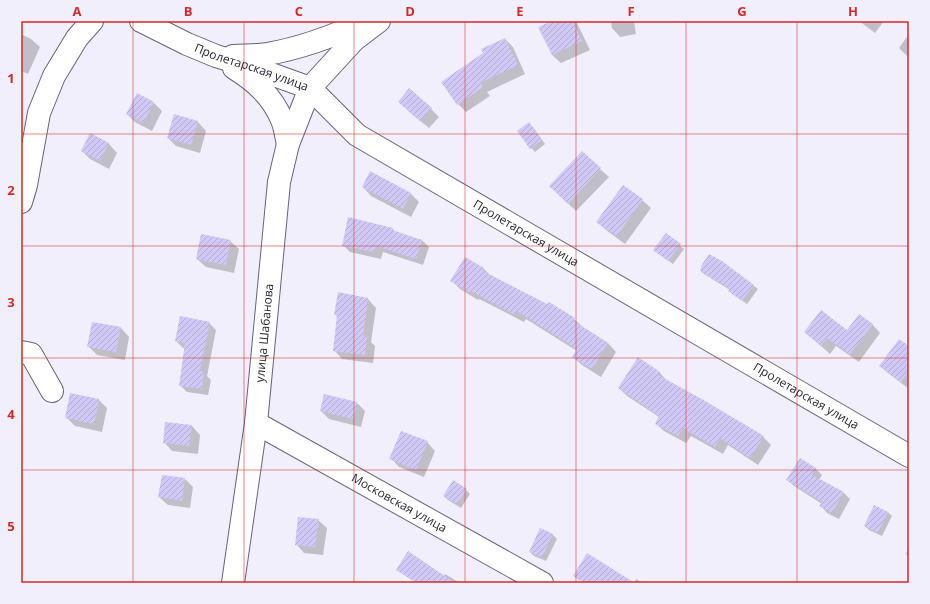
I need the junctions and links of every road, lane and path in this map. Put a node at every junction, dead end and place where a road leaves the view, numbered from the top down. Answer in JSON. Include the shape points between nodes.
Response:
{"nodes":[{"id":1,"x":92,"y":21,"type":"edge"},
{"id":2,"x":141,"y":21,"type":"edge"},
{"id":3,"x":366,"y":21,"type":"edge"},
{"id":4,"x":379,"y":21,"type":"edge"},
{"id":5,"x":216,"y":56,"type":"junction"},
{"id":6,"x":310,"y":88,"type":"junction"},
{"id":7,"x":288,"y":144,"type":"junction"},
{"id":8,"x":21,"y":202,"type":"edge"},
{"id":9,"x":21,"y":352,"type":"edge"},
{"id":10,"x":52,"y":391,"type":"dead end"},
{"id":11,"x":256,"y":423,"type":"junction"},
{"id":12,"x":909,"y":456,"type":"edge"},
{"id":13,"x":233,"y":583,"type":"edge"},
{"id":14,"x":542,"y":583,"type":"edge"}],
"edges":[{"from":1,"to":8,"type":"street","via":[[77,38],[54,76],[39,113]]},
{"from":2,"to":5,"type":"street","name":"Пролетарская улица"},
{"from":3,"to":5,"type":"street","via":[[308,45],[266,54]]},
{"from":4,"to":6,"type":"street","via":[[354,40]]},
{"from":5,"to":6,"type":"street","name":"Пролетарская улица"},
{"from":5,"to":7,"type":"street","via":[[251,78],[269,97],[282,120]]},
{"from":6,"to":7,"type":"street","name":"улица Шабанова"},
{"from":6,"to":12,"type":"street","name":"Пролетарская улица","via":[[357,135]]},
{"from":7,"to":11,"type":"street","name":"улица Шабанова","via":[[279,182]]},
{"from":9,"to":10,"type":"street","via":[[31,354]]},
{"from":11,"to":13,"type":"street","name":"улица Шабанова"},
{"from":11,"to":14,"type":"street","name":"Московская улица"}]}
